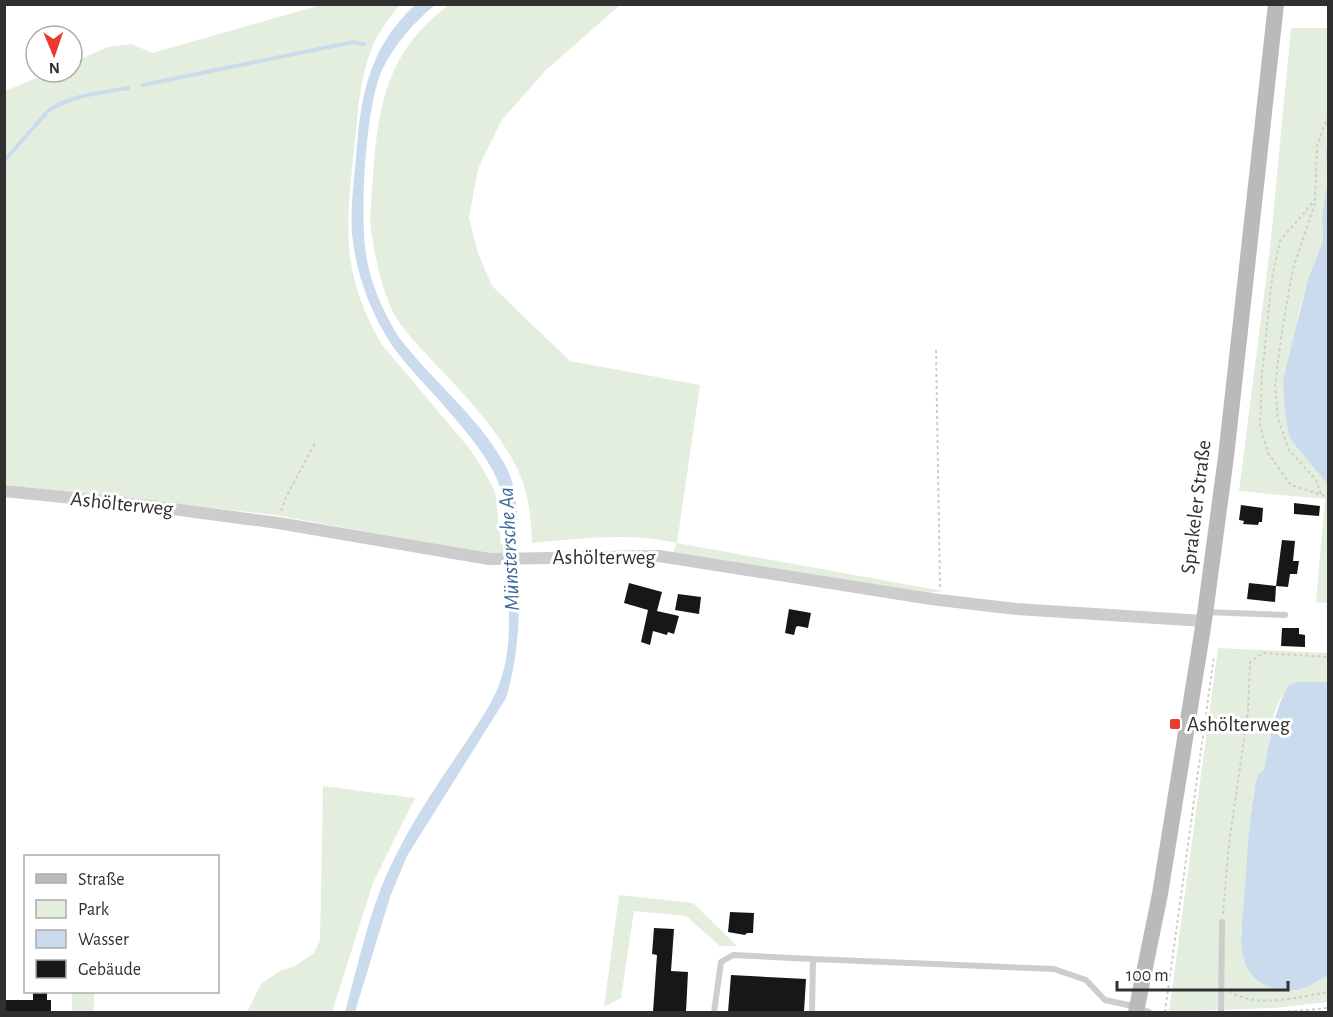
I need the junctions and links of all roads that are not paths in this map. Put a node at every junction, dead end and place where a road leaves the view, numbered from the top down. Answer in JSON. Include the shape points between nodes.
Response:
{"nodes":[{"id":1,"x":1276,"y":4,"type":"edge"},
{"id":2,"x":4,"y":491,"type":"edge"},
{"id":3,"x":1285,"y":615,"type":"dead end"},
{"id":4,"x":1205,"y":617,"type":"junction"},
{"id":5,"x":1222,"y":922,"type":"road end"},
{"id":6,"x":813,"y":959,"type":"junction"},
{"id":7,"x":1141,"y":1011,"type":"edge"},
{"id":8,"x":714,"y":1012,"type":"edge"},
{"id":9,"x":812,"y":1012,"type":"edge"},
{"id":10,"x":1221,"y":1012,"type":"edge"}],
"edges":[{"from":1,"to":4,"type":"main road","name":"Sprakeler Straße"},
{"from":2,"to":4,"type":"street","name":"Ashölterweg","via":[[278,522],[497,559],[659,556],[1016,609]]},
{"from":3,"to":4,"type":"lane"},
{"from":4,"to":7,"type":"main road","name":"Sprakeler Straße"},
{"from":5,"to":10,"type":"lane"},
{"from":6,"to":7,"type":"lane","via":[[1054,969],[1086,980],[1105,1000]]},
{"from":6,"to":8,"type":"lane","via":[[733,955],[721,962]]},
{"from":6,"to":9,"type":"lane"}]}
